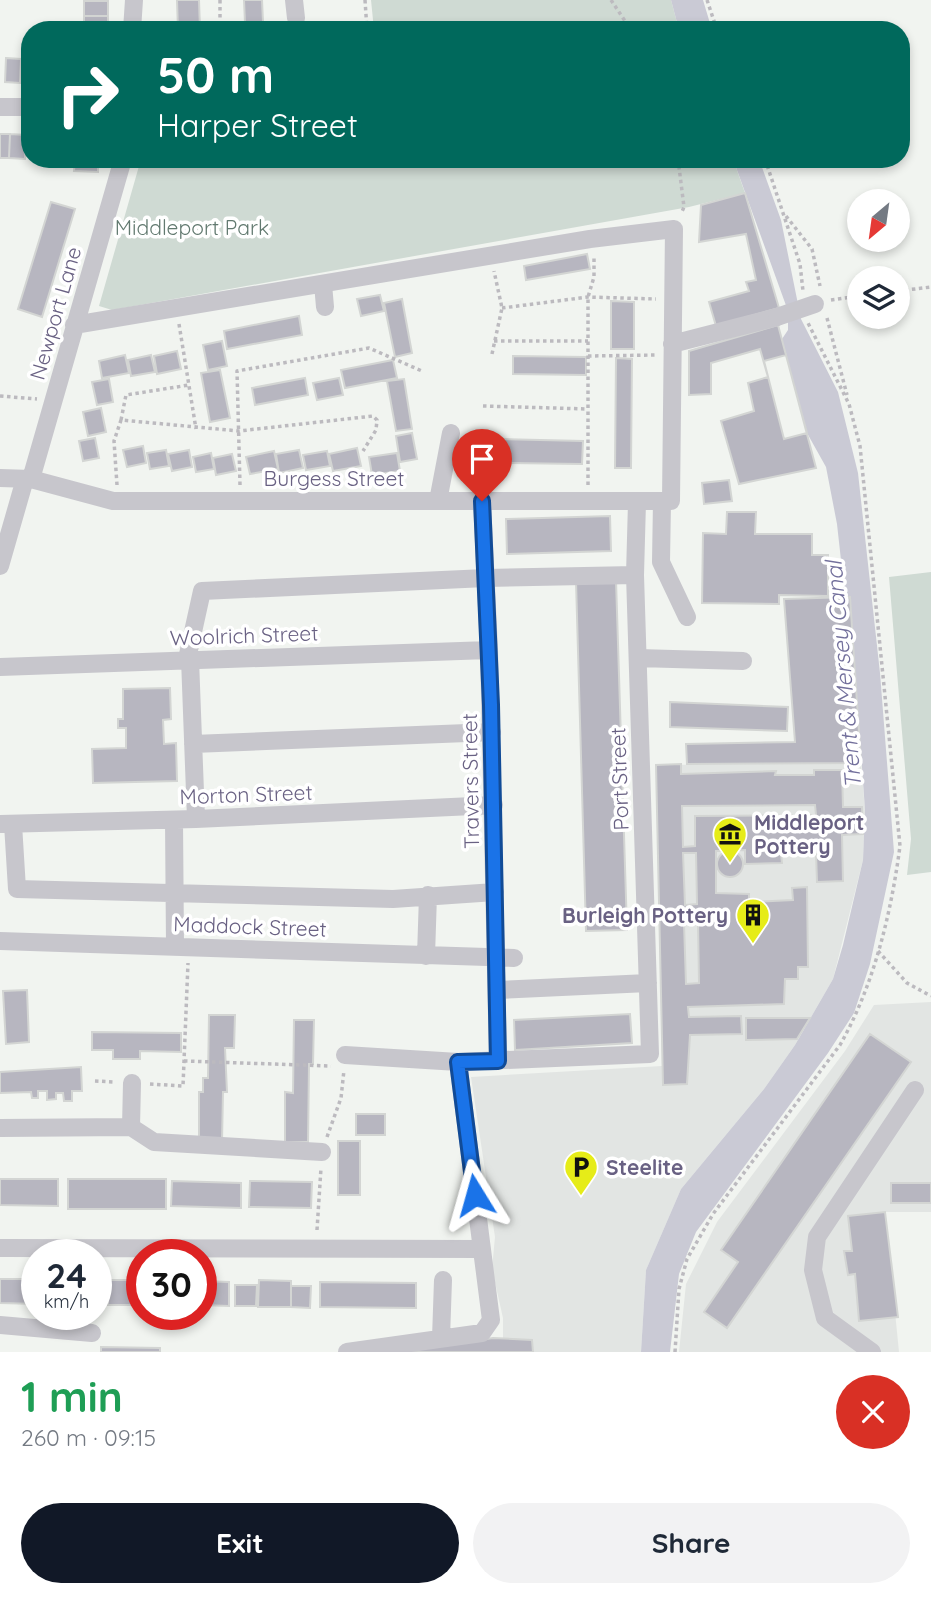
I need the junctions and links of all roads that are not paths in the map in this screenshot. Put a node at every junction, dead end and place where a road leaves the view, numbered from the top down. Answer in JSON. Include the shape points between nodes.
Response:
{"nodes":[{"id":1,"x":134,"y":0,"type":"edge"},
{"id":2,"x":133,"y":21,"type":"edge"},
{"id":3,"x":0,"y":107,"type":"edge"},
{"id":4,"x":21,"y":107,"type":"edge"},
{"id":5,"x":120,"y":168,"type":"edge"},
{"id":6,"x":323,"y":284,"type":"junction"},
{"id":7,"x":812,"y":305,"type":"road end"},
{"id":8,"x":325,"y":307,"type":"dead end"},
{"id":9,"x":74,"y":325,"type":"junction"},
{"id":10,"x":672,"y":349,"type":"junction"},
{"id":11,"x":451,"y":433,"type":"dead end"},
{"id":12,"x":0,"y":478,"type":"edge"},
{"id":13,"x":28,"y":479,"type":"junction"},
{"id":14,"x":438,"y":501,"type":"junction"},
{"id":15,"x":482,"y":501,"type":"junction"},
{"id":16,"x":666,"y":501,"type":"junction"},
{"id":17,"x":637,"y":502,"type":"junction"},
{"id":18,"x":0,"y":566,"type":"edge"},
{"id":19,"x":635,"y":575,"type":"junction"},
{"id":20,"x":486,"y":578,"type":"junction"},
{"id":21,"x":687,"y":617,"type":"dead end"},
{"id":22,"x":489,"y":650,"type":"junction"},
{"id":23,"x":638,"y":658,"type":"junction"},
{"id":24,"x":188,"y":659,"type":"junction"},
{"id":25,"x":743,"y":661,"type":"dead end"},
{"id":26,"x":0,"y":667,"type":"edge"},
{"id":27,"x":492,"y":732,"type":"junction"},
{"id":28,"x":193,"y":744,"type":"junction"},
{"id":29,"x":494,"y":806,"type":"junction"},
{"id":30,"x":196,"y":819,"type":"junction"},
{"id":31,"x":174,"y":820,"type":"junction"},
{"id":32,"x":6,"y":824,"type":"edge"},
{"id":33,"x":495,"y":892,"type":"junction"},
{"id":34,"x":428,"y":895,"type":"junction"},
{"id":35,"x":173,"y":896,"type":"junction"},
{"id":36,"x":0,"y":941,"type":"edge"},
{"id":37,"x":182,"y":946,"type":"junction"},
{"id":38,"x":426,"y":956,"type":"junction"},
{"id":39,"x":506,"y":958,"type":"junction"},
{"id":40,"x":648,"y":983,"type":"junction"},
{"id":41,"x":498,"y":990,"type":"junction"},
{"id":42,"x":345,"y":1061,"type":"road end"},
{"id":43,"x":498,"y":1061,"type":"junction"},
{"id":44,"x":458,"y":1062,"type":"junction"},
{"id":45,"x":132,"y":1083,"type":"dead end"},
{"id":46,"x":915,"y":1090,"type":"dead end"},
{"id":47,"x":0,"y":1128,"type":"edge"},
{"id":48,"x":131,"y":1128,"type":"junction"},
{"id":49,"x":322,"y":1152,"type":"dead end"},
{"id":50,"x":0,"y":1248,"type":"edge"},
{"id":51,"x":482,"y":1249,"type":"junction"},
{"id":52,"x":443,"y":1280,"type":"dead end"},
{"id":53,"x":0,"y":1325,"type":"edge"},
{"id":54,"x":92,"y":1333,"type":"dead end"},
{"id":55,"x":441,"y":1338,"type":"junction"},
{"id":56,"x":347,"y":1352,"type":"edge"},
{"id":57,"x":872,"y":1352,"type":"edge"}],
"edges":[{"from":1,"to":2,"type":"street"},
{"from":3,"to":4,"type":"street"},
{"from":5,"to":9,"type":"street","name":"Newport Lane"},
{"from":6,"to":8,"type":"street"},
{"from":6,"to":9,"type":"street"},
{"from":6,"to":10,"type":"street","via":[[674,229]]},
{"from":7,"to":10,"type":"street","bridge":true},
{"from":9,"to":13,"type":"street","name":"Newport Lane"},
{"from":10,"to":16,"type":"street"},
{"from":11,"to":14,"type":"street"},
{"from":12,"to":13,"type":"street","name":"Burgess Street"},
{"from":13,"to":14,"type":"street","name":"Burgess Street","via":[[118,501]]},
{"from":13,"to":18,"type":"street","name":"Newport Lane"},
{"from":14,"to":15,"type":"street","name":"Burgess Street"},
{"from":15,"to":17,"type":"street","name":"Burgess Street"},
{"from":15,"to":20,"type":"street","name":"Travers Street"},
{"from":16,"to":17,"type":"street","name":"Burgess Street"},
{"from":16,"to":21,"type":"street","via":[[661,562]]},
{"from":17,"to":19,"type":"street","name":"Port Street"},
{"from":19,"to":20,"type":"street"},
{"from":19,"to":23,"type":"street","name":"Port Street"},
{"from":20,"to":22,"type":"street","name":"Travers Street"},
{"from":20,"to":24,"type":"street","via":[[202,592]]},
{"from":22,"to":24,"type":"street","name":"Woolrich Street"},
{"from":22,"to":27,"type":"street","name":"Travers Street"},
{"from":23,"to":25,"type":"street"},
{"from":23,"to":40,"type":"street","name":"Port Street","via":[[639,957]]},
{"from":24,"to":26,"type":"street","name":"Woolrich Street"},
{"from":24,"to":28,"type":"street"},
{"from":27,"to":28,"type":"street"},
{"from":27,"to":29,"type":"street","name":"Travers Street"},
{"from":28,"to":30,"type":"street"},
{"from":29,"to":30,"type":"street","name":"Morton Street"},
{"from":29,"to":33,"type":"street","name":"Travers Street"},
{"from":30,"to":31,"type":"street","name":"Morton Street"},
{"from":31,"to":32,"type":"street","name":"Morton Street"},
{"from":31,"to":35,"type":"street"},
{"from":32,"to":35,"type":"street","via":[[17,889]]},
{"from":33,"to":34,"type":"street"},
{"from":33,"to":39,"type":"street","name":"Travers Street"},
{"from":34,"to":35,"type":"street","via":[[393,899]]},
{"from":34,"to":38,"type":"street"},
{"from":35,"to":37,"type":"street"},
{"from":36,"to":37,"type":"street","name":"Maddock Street"},
{"from":37,"to":38,"type":"street","name":"Maddock Street"},
{"from":38,"to":39,"type":"street","name":"Maddock Street"},
{"from":39,"to":41,"type":"street","name":"Travers Street"},
{"from":40,"to":41,"type":"street"},
{"from":40,"to":43,"type":"street","name":"Port Street","via":[[650,1054]]},
{"from":41,"to":43,"type":"street","name":"Travers Street"},
{"from":42,"to":44,"type":"street"},
{"from":43,"to":44,"type":"street"},
{"from":44,"to":51,"type":"street"},
{"from":45,"to":48,"type":"street"},
{"from":46,"to":57,"type":"street","via":[[817,1237],[813,1270],[825,1318]]},
{"from":47,"to":48,"type":"street"},
{"from":48,"to":49,"type":"street","via":[[154,1142]]},
{"from":50,"to":51,"type":"street"},
{"from":51,"to":55,"type":"street","via":[[491,1320],[482,1333]]},
{"from":52,"to":55,"type":"street"},
{"from":53,"to":54,"type":"street"},
{"from":55,"to":56,"type":"street"}]}
